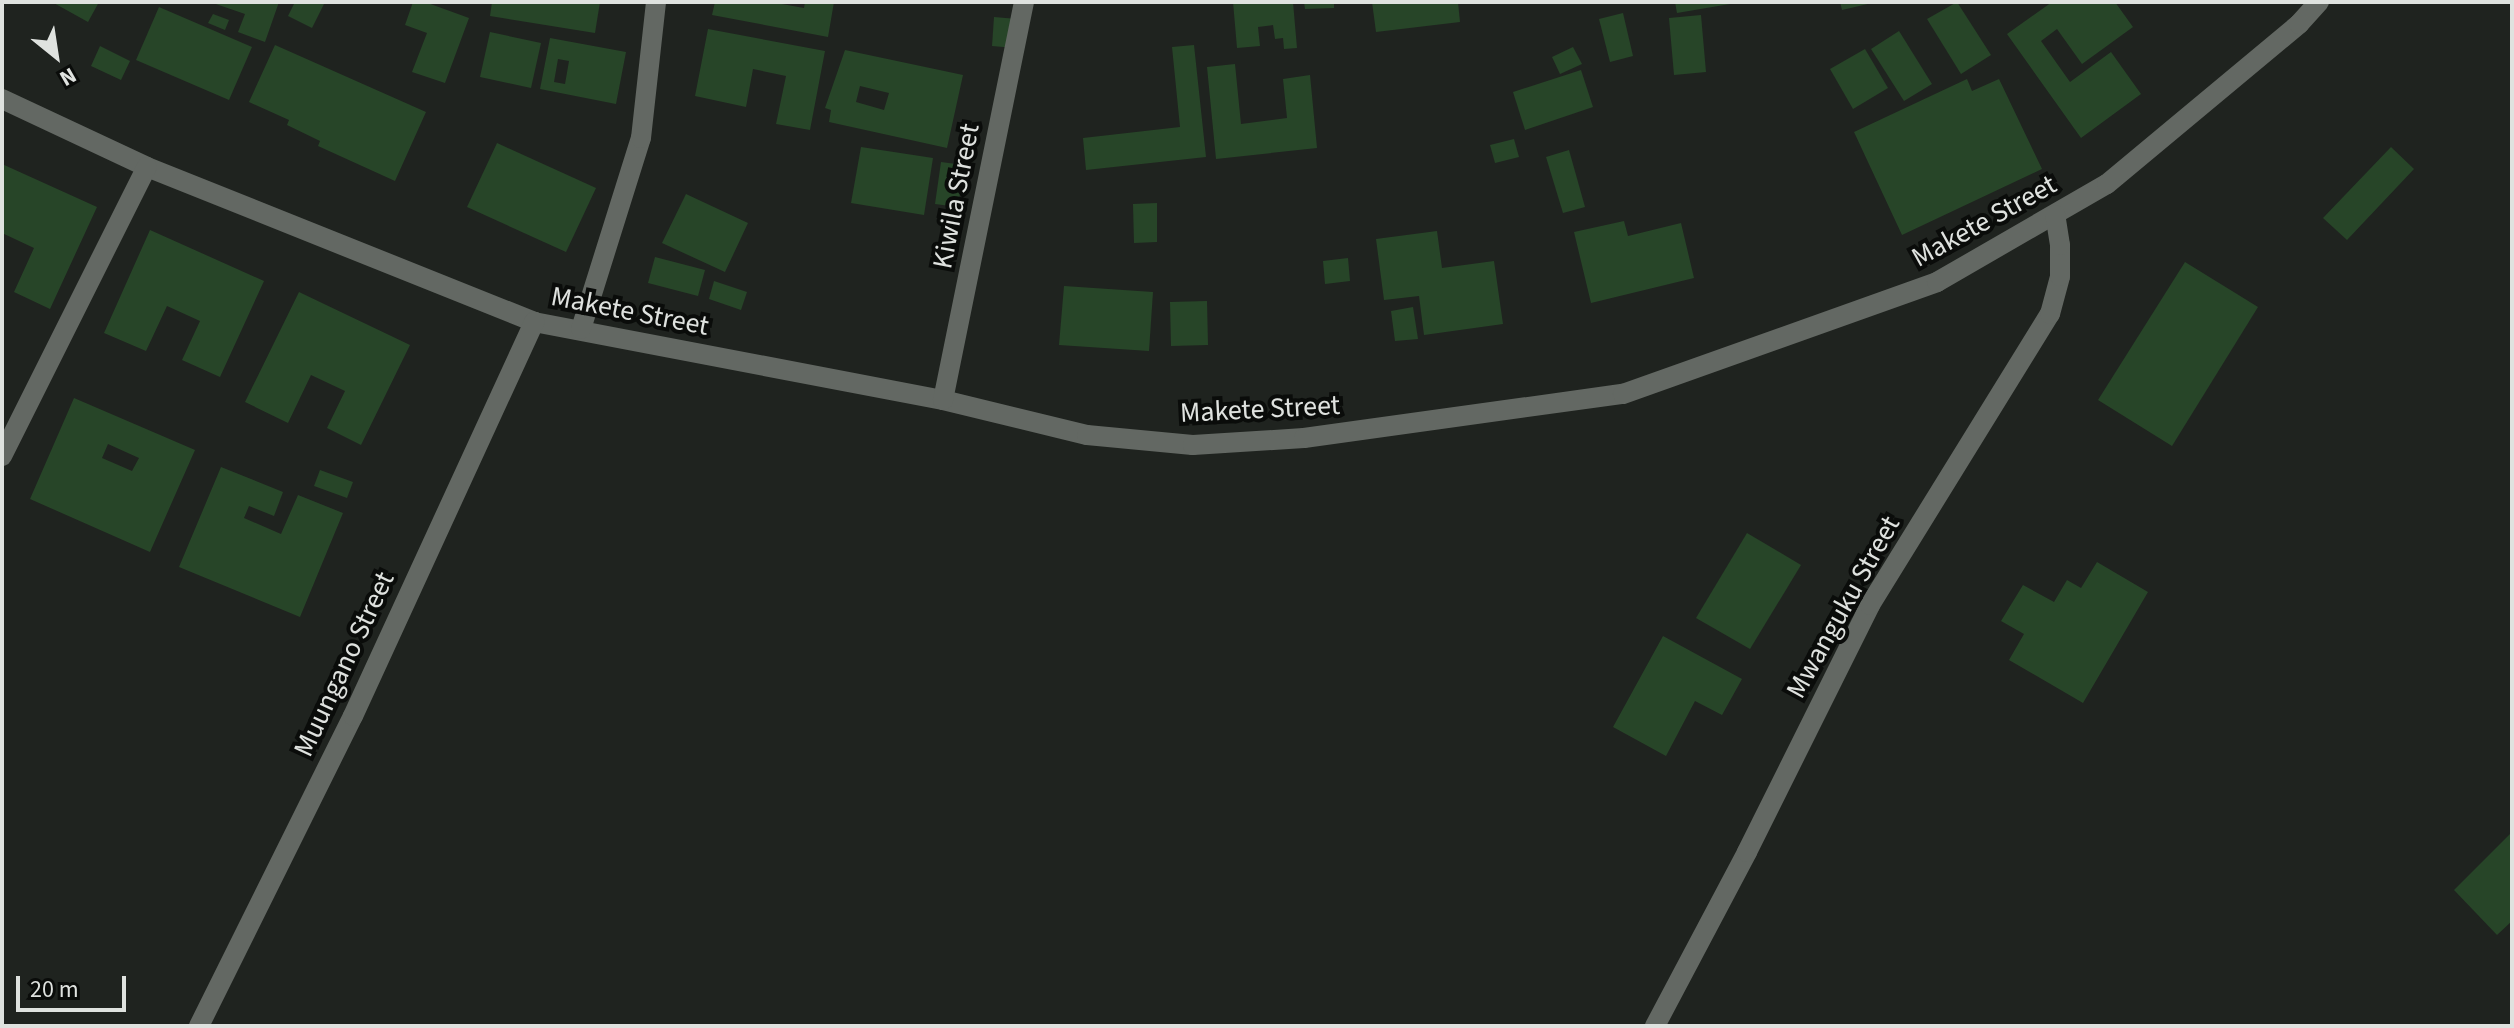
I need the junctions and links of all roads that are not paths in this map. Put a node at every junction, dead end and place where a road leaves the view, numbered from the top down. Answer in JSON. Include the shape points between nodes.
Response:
{"nodes":[{"id":1,"x":656,"y":2,"type":"edge"},
{"id":2,"x":1024,"y":2,"type":"edge"},
{"id":3,"x":2319,"y":2,"type":"edge"},
{"id":4,"x":2,"y":99,"type":"edge"},
{"id":5,"x":147,"y":167,"type":"junction"},
{"id":6,"x":2055,"y":215,"type":"junction"},
{"id":7,"x":534,"y":322,"type":"junction"},
{"id":8,"x":581,"y":329,"type":"junction"},
{"id":9,"x":943,"y":400,"type":"junction"},
{"id":10,"x":2,"y":456,"type":"edge"},
{"id":11,"x":199,"y":1026,"type":"edge"},
{"id":12,"x":1655,"y":1026,"type":"edge"}],
"edges":[{"from":1,"to":8,"type":"street","via":[[641,138]]},
{"from":2,"to":9,"type":"street","name":"Kiwila Street"},
{"from":3,"to":6,"type":"street","name":"Makete Street","via":[[2107,184]]},
{"from":4,"to":5,"type":"street","name":"Makete Street"},
{"from":5,"to":7,"type":"street","name":"Makete Street"},
{"from":5,"to":10,"type":"street"},
{"from":6,"to":9,"type":"street","name":"Makete Street","via":[[1937,282],[1623,394],[1304,438],[1193,445],[1087,435]]},
{"from":6,"to":12,"type":"street","name":"Mwanguku Street","via":[[2060,276],[2050,314],[1870,605]]},
{"from":7,"to":8,"type":"street","name":"Makete Street"},
{"from":7,"to":11,"type":"street","name":"Muungano Street","via":[[353,716]]},
{"from":8,"to":9,"type":"street","name":"Makete Street"}]}
